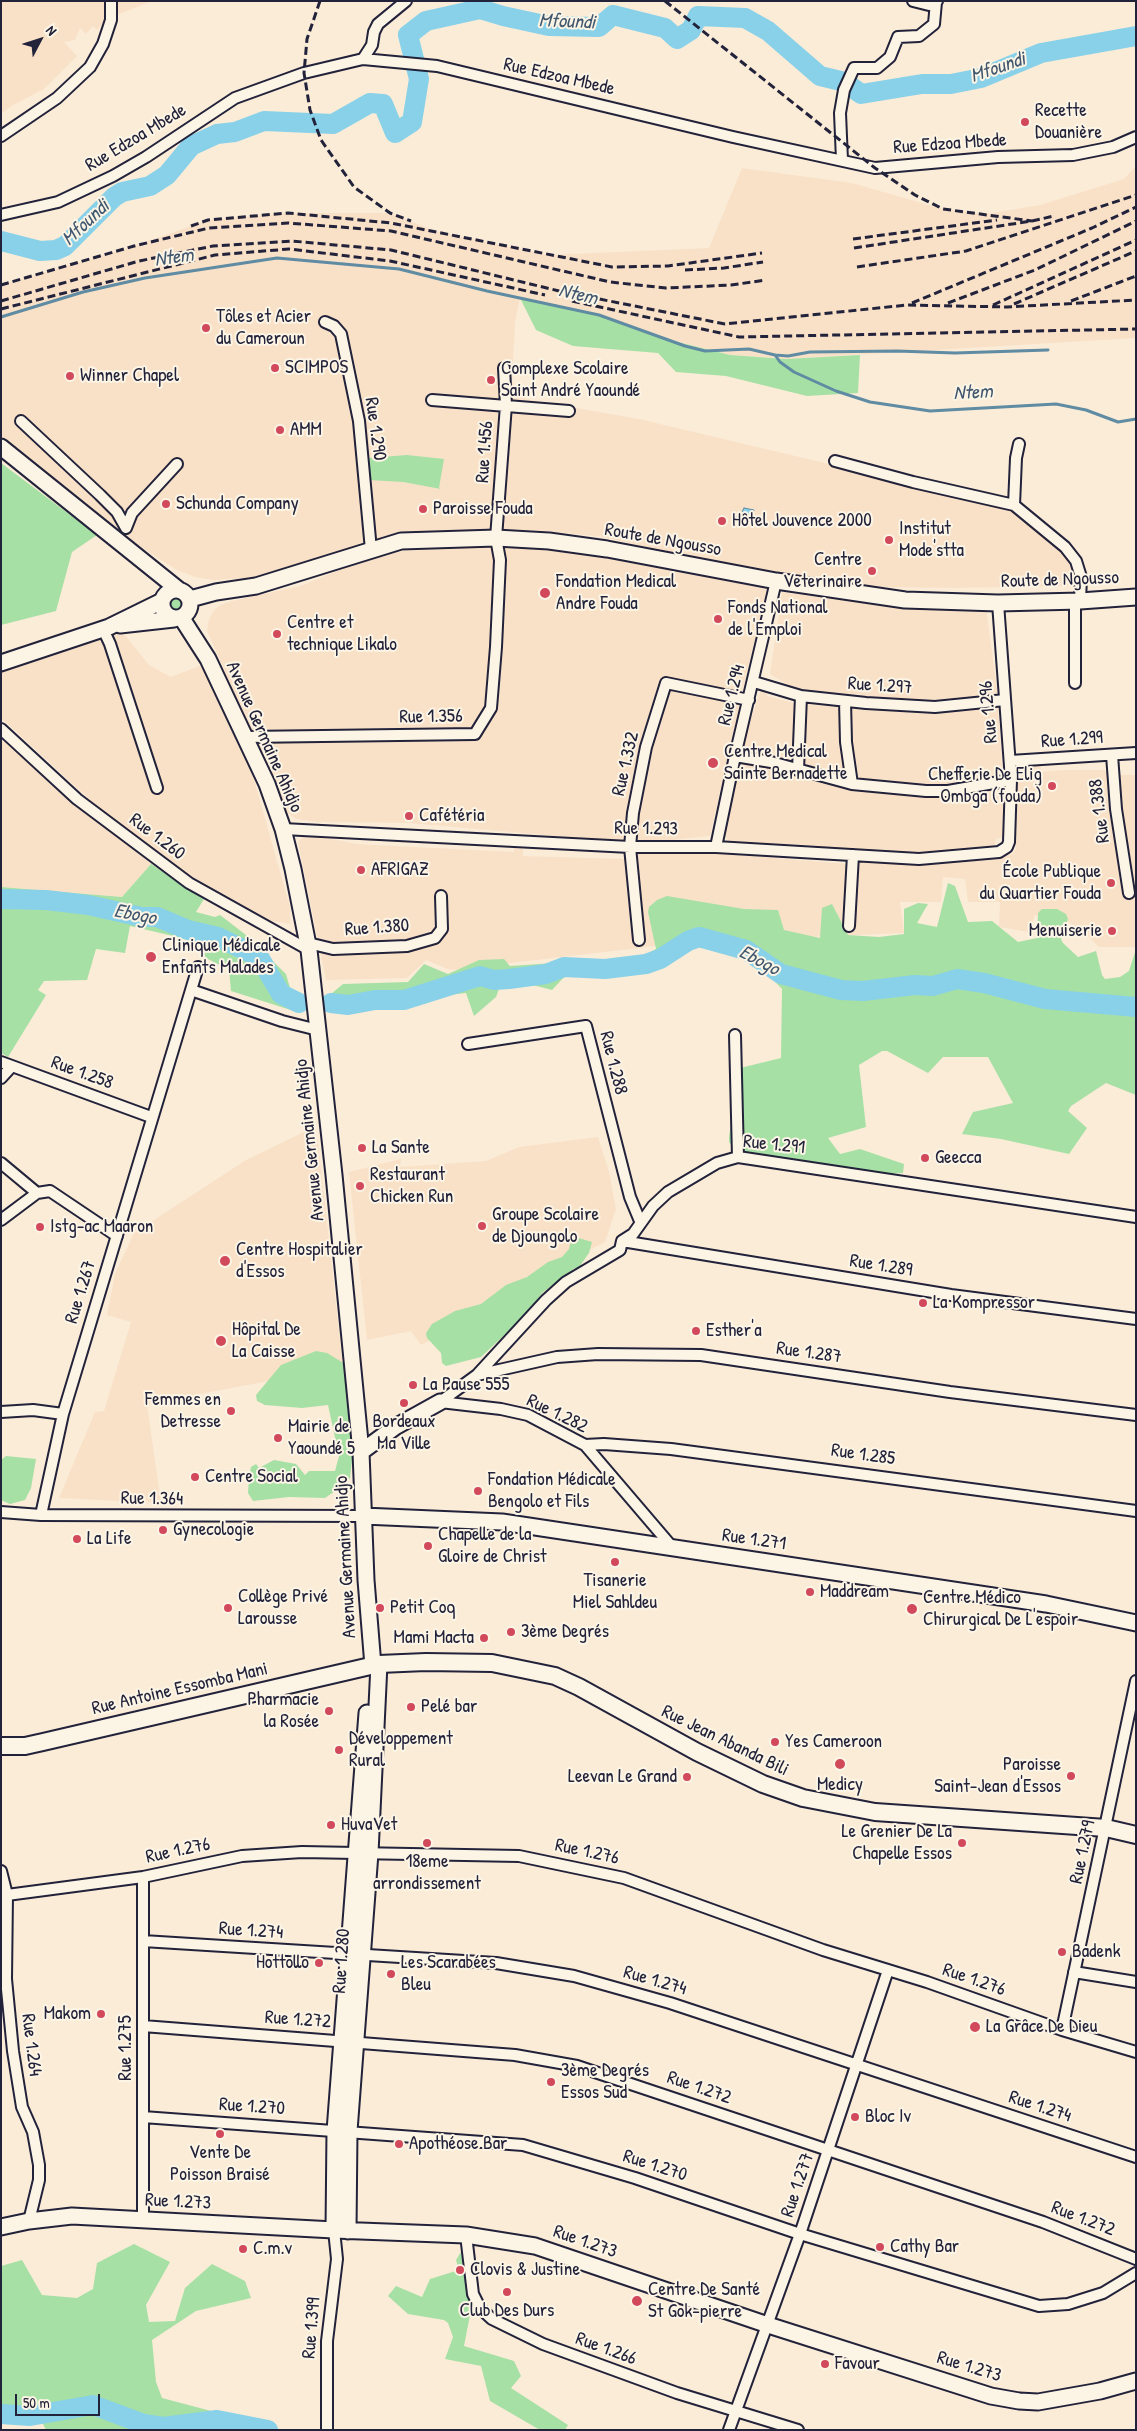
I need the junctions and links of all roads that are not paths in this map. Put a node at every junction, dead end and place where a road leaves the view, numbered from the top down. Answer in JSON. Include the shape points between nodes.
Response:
{"nodes":[{"id":1,"x":111,"y":1,"type":"edge"},
{"id":2,"x":406,"y":1,"type":"edge"},
{"id":3,"x":913,"y":1,"type":"edge"},
{"id":4,"x":937,"y":2,"type":"edge"},
{"id":5,"x":363,"y":59,"type":"junction"},
{"id":6,"x":1,"y":136,"type":"edge"},
{"id":7,"x":1136,"y":137,"type":"edge"},
{"id":8,"x":842,"y":160,"type":"junction"},
{"id":9,"x":1,"y":215,"type":"edge"},
{"id":10,"x":325,"y":322,"type":"dead end"},
{"id":11,"x":504,"y":368,"type":"dead end"},
{"id":12,"x":432,"y":400,"type":"dead end"},
{"id":13,"x":506,"y":405,"type":"junction"},
{"id":14,"x":569,"y":411,"type":"dead end"},
{"id":15,"x":21,"y":421,"type":"dead end"},
{"id":16,"x":1019,"y":444,"type":"dead end"},
{"id":17,"x":1,"y":447,"type":"edge"},
{"id":18,"x":835,"y":461,"type":"dead end"},
{"id":19,"x":177,"y":464,"type":"dead end"},
{"id":20,"x":1014,"y":505,"type":"junction"},
{"id":21,"x":496,"y":538,"type":"junction"},
{"id":22,"x":370,"y":550,"type":"junction"},
{"id":23,"x":776,"y":581,"type":"junction"},
{"id":24,"x":1136,"y":597,"type":"edge"},
{"id":25,"x":1078,"y":601,"type":"junction"},
{"id":26,"x":998,"y":603,"type":"junction"},
{"id":27,"x":177,"y":604,"type":"junction"},
{"id":28,"x":106,"y":628,"type":"junction"},
{"id":29,"x":1,"y":663,"type":"edge"},
{"id":30,"x":754,"y":682,"type":"junction"},
{"id":31,"x":1075,"y":682,"type":"dead end"},
{"id":32,"x":801,"y":696,"type":"junction"},
{"id":33,"x":749,"y":700,"type":"junction"},
{"id":34,"x":1005,"y":700,"type":"junction"},
{"id":35,"x":845,"y":701,"type":"junction"},
{"id":36,"x":1,"y":729,"type":"edge"},
{"id":37,"x":246,"y":737,"type":"junction"},
{"id":38,"x":1136,"y":753,"type":"edge"},
{"id":39,"x":1112,"y":755,"type":"junction"},
{"id":40,"x":735,"y":756,"type":"junction"},
{"id":41,"x":1010,"y":761,"type":"junction"},
{"id":42,"x":798,"y":770,"type":"junction"},
{"id":43,"x":1011,"y":780,"type":"junction"},
{"id":44,"x":852,"y":784,"type":"junction"},
{"id":45,"x":157,"y":788,"type":"dead end"},
{"id":46,"x":283,"y":829,"type":"junction"},
{"id":47,"x":630,"y":847,"type":"junction"},
{"id":48,"x":716,"y":847,"type":"junction"},
{"id":49,"x":1007,"y":847,"type":"joint"},
{"id":50,"x":853,"y":855,"type":"junction"},
{"id":51,"x":1130,"y":893,"type":"dead end"},
{"id":52,"x":441,"y":896,"type":"dead end"},
{"id":53,"x":849,"y":926,"type":"dead end"},
{"id":54,"x":639,"y":940,"type":"dead end"},
{"id":55,"x":309,"y":947,"type":"junction"},
{"id":56,"x":198,"y":967,"type":"dead end"},
{"id":57,"x":192,"y":990,"type":"junction"},
{"id":58,"x":318,"y":1030,"type":"junction"},
{"id":59,"x":735,"y":1035,"type":"dead end"},
{"id":60,"x":468,"y":1044,"type":"dead end"},
{"id":61,"x":1,"y":1062,"type":"edge"},
{"id":62,"x":12,"y":1066,"type":"junction"},
{"id":63,"x":1,"y":1078,"type":"edge"},
{"id":64,"x":151,"y":1117,"type":"junction"},
{"id":65,"x":738,"y":1157,"type":"junction"},
{"id":66,"x":1,"y":1164,"type":"edge"},
{"id":67,"x":38,"y":1193,"type":"junction"},
{"id":68,"x":1136,"y":1217,"type":"edge"},
{"id":69,"x":1,"y":1220,"type":"edge"},
{"id":70,"x":640,"y":1221,"type":"junction"},
{"id":71,"x":116,"y":1236,"type":"junction"},
{"id":72,"x":622,"y":1241,"type":"junction"},
{"id":73,"x":1136,"y":1319,"type":"edge"},
{"id":74,"x":477,"y":1375,"type":"junction"},
{"id":75,"x":440,"y":1402,"type":"junction"},
{"id":76,"x":1,"y":1412,"type":"edge"},
{"id":77,"x":63,"y":1414,"type":"junction"},
{"id":78,"x":1136,"y":1415,"type":"edge"},
{"id":79,"x":585,"y":1445,"type":"junction"},
{"id":80,"x":361,"y":1452,"type":"junction"},
{"id":81,"x":1136,"y":1511,"type":"edge"},
{"id":82,"x":1,"y":1512,"type":"edge"},
{"id":83,"x":41,"y":1515,"type":"junction"},
{"id":84,"x":363,"y":1516,"type":"junction"},
{"id":85,"x":673,"y":1548,"type":"junction"},
{"id":86,"x":1136,"y":1623,"type":"edge"},
{"id":87,"x":373,"y":1665,"type":"junction"},
{"id":88,"x":1136,"y":1681,"type":"edge"},
{"id":89,"x":1,"y":1746,"type":"edge"},
{"id":90,"x":1106,"y":1828,"type":"junction"},
{"id":91,"x":1136,"y":1835,"type":"edge"},
{"id":92,"x":362,"y":1853,"type":"junction"},
{"id":93,"x":1,"y":1871,"type":"edge"},
{"id":94,"x":143,"y":1877,"type":"junction"},
{"id":95,"x":7,"y":1895,"type":"junction"},
{"id":96,"x":4,"y":1937,"type":"edge"},
{"id":97,"x":143,"y":1941,"type":"junction"},
{"id":98,"x":355,"y":1956,"type":"junction"},
{"id":99,"x":888,"y":1970,"type":"junction"},
{"id":100,"x":1074,"y":1972,"type":"junction"},
{"id":101,"x":1136,"y":1982,"type":"edge"},
{"id":102,"x":143,"y":2026,"type":"junction"},
{"id":103,"x":1062,"y":2030,"type":"junction"},
{"id":104,"x":350,"y":2042,"type":"junction"},
{"id":105,"x":1136,"y":2052,"type":"edge"},
{"id":106,"x":858,"y":2065,"type":"junction"},
{"id":107,"x":143,"y":2117,"type":"junction"},
{"id":108,"x":342,"y":2131,"type":"junction"},
{"id":109,"x":828,"y":2151,"type":"junction"},
{"id":110,"x":1136,"y":2157,"type":"edge"},
{"id":111,"x":144,"y":2220,"type":"junction"},
{"id":112,"x":29,"y":2221,"type":"junction"},
{"id":113,"x":1,"y":2227,"type":"edge"},
{"id":114,"x":341,"y":2230,"type":"junction"},
{"id":115,"x":800,"y":2234,"type":"junction"},
{"id":116,"x":466,"y":2235,"type":"junction"},
{"id":117,"x":337,"y":2259,"type":"joint"},
{"id":118,"x":1136,"y":2259,"type":"edge"},
{"id":119,"x":1136,"y":2273,"type":"edge"},
{"id":120,"x":768,"y":2325,"type":"junction"},
{"id":121,"x":1136,"y":2381,"type":"edge"},
{"id":122,"x":736,"y":2409,"type":"junction"},
{"id":123,"x":326,"y":2430,"type":"edge"},
{"id":124,"x":729,"y":2430,"type":"edge"},
{"id":125,"x":798,"y":2430,"type":"edge"}],
"edges":[{"from":1,"to":6,"type":"street","via":[[103,44],[90,67],[57,98]]},
{"from":2,"to":5,"type":"street","via":[[378,24],[369,52]]},
{"from":3,"to":4,"type":"street","via":[[929,5]]},
{"from":4,"to":8,"type":"street","via":[[934,24],[919,36],[898,37],[884,64],[877,68],[854,68],[844,90],[840,113]]},
{"from":5,"to":8,"type":"street","name":"Rue Edzoa Mbede","via":[[437,66],[760,144]]},
{"from":5,"to":9,"type":"street","name":"Rue Edzoa Mbede","via":[[304,73],[235,98],[113,176],[58,202]]},
{"from":7,"to":8,"type":"street","name":"Rue Edzoa Mbede","via":[[1113,147],[1073,154],[875,168]]},
{"from":10,"to":22,"type":"street","name":"Rue 1.290","via":[[341,334],[358,422]]},
{"from":11,"to":13,"type":"street","name":"Rue 1.456"},
{"from":12,"to":13,"type":"street"},
{"from":13,"to":14,"type":"street"},
{"from":13,"to":21,"type":"street","name":"Rue 1.456"},
{"from":15,"to":19,"type":"street","via":[[111,506],[126,528],[132,513]]},
{"from":16,"to":20,"type":"street"},
{"from":17,"to":27,"type":"main road","via":[[131,552]]},
{"from":18,"to":20,"type":"street"},
{"from":20,"to":25,"type":"street","via":[[1065,547],[1076,561],[1081,577]]},
{"from":21,"to":22,"type":"main road","name":"Route de Ngousso","via":[[401,541]]},
{"from":21,"to":23,"type":"main road","name":"Route de Ngousso","via":[[606,549]]},
{"from":21,"to":37,"type":"street","name":"Rue 1.356","via":[[500,560],[491,708],[475,734]]},
{"from":22,"to":27,"type":"main road","name":"Route de Ngousso","via":[[264,584],[216,592]]},
{"from":23,"to":26,"type":"main road","name":"Route de Ngousso","via":[[905,600]]},
{"from":23,"to":30,"type":"street","name":"Rue 1.294"},
{"from":24,"to":25,"type":"main road","name":"Route de Ngousso"},
{"from":25,"to":26,"type":"main road","name":"Route de Ngousso"},
{"from":25,"to":31,"type":"street"},
{"from":26,"to":34,"type":"street","name":"Rue 1.296"},
{"from":27,"to":28,"type":"main road"},
{"from":27,"to":28,"type":"main road"},
{"from":27,"to":37,"type":"main road","name":"Avenue Germaine Ahidjo"},
{"from":28,"to":29,"type":"main road"},
{"from":28,"to":45,"type":"street"},
{"from":30,"to":32,"type":"street","name":"Rue 1.297"},
{"from":30,"to":33,"type":"street","name":"Rue 1.294"},
{"from":32,"to":35,"type":"street","name":"Rue 1.297"},
{"from":32,"to":42,"type":"street"},
{"from":33,"to":40,"type":"street","name":"Rue 1.294"},
{"from":33,"to":47,"type":"street","name":"Rue 1.332","via":[[666,683],[646,747]]},
{"from":34,"to":35,"type":"street","name":"Rue 1.297","via":[[935,707]]},
{"from":34,"to":41,"type":"street","name":"Rue 1.296"},
{"from":35,"to":44,"type":"street"},
{"from":36,"to":55,"type":"street","name":"Rue 1.260","via":[[77,799],[189,883]]},
{"from":37,"to":46,"type":"main road","name":"Avenue Germaine Ahidjo"},
{"from":38,"to":39,"type":"street","name":"Rue 1.299"},
{"from":39,"to":41,"type":"street","name":"Rue 1.299"},
{"from":39,"to":51,"type":"street","name":"Rue 1.388","via":[[1116,809]]},
{"from":40,"to":42,"type":"street"},
{"from":40,"to":48,"type":"street","name":"Rue 1.294"},
{"from":41,"to":43,"type":"street","name":"Rue 1.296"},
{"from":42,"to":44,"type":"street"},
{"from":43,"to":44,"type":"street","via":[[948,791]]},
{"from":43,"to":49,"type":"street","name":"Rue 1.296"},
{"from":46,"to":47,"type":"street","name":"Rue 1.293"},
{"from":46,"to":55,"type":"main road","name":"Avenue Germaine Ahidjo"},
{"from":47,"to":48,"type":"street","name":"Rue 1.293"},
{"from":47,"to":54,"type":"street","name":"Rue 1.332"},
{"from":48,"to":50,"type":"street","name":"Rue 1.293"},
{"from":49,"to":50,"type":"street","name":"Rue 1.293","via":[[999,852],[945,858]]},
{"from":50,"to":53,"type":"street"},
{"from":52,"to":55,"type":"street","name":"Rue 1.380","via":[[442,928],[435,938],[407,946]]},
{"from":55,"to":58,"type":"main road","name":"Avenue Germaine Ahidjo"},
{"from":56,"to":57,"type":"street","name":"Rue 1.267"},
{"from":57,"to":58,"type":"street"},
{"from":57,"to":64,"type":"street","name":"Rue 1.267"},
{"from":58,"to":80,"type":"main road","name":"Avenue Germaine Ahidjo"},
{"from":59,"to":65,"type":"street"},
{"from":60,"to":70,"type":"street","name":"Rue 1.288","via":[[586,1026],[630,1198]]},
{"from":61,"to":62,"type":"street","name":"Rue 1.258"},
{"from":62,"to":63,"type":"street"},
{"from":62,"to":64,"type":"street","name":"Rue 1.258"},
{"from":64,"to":71,"type":"street","name":"Rue 1.267"},
{"from":65,"to":68,"type":"street","name":"Rue 1.291"},
{"from":65,"to":70,"type":"street","name":"Rue 1.291","via":[[717,1163],[690,1177],[668,1192]]},
{"from":66,"to":67,"type":"street"},
{"from":67,"to":69,"type":"street"},
{"from":67,"to":71,"type":"street","via":[[50,1191]]},
{"from":70,"to":72,"type":"street","name":"Rue 1.291","via":[[633,1234]]},
{"from":71,"to":77,"type":"street","name":"Rue 1.267"},
{"from":72,"to":73,"type":"street","name":"Rue 1.289","via":[[951,1295]]},
{"from":72,"to":74,"type":"street","name":"Rue 1.291","via":[[620,1250],[586,1268],[546,1300]]},
{"from":74,"to":75,"type":"street","name":"Rue 1.291"},
{"from":74,"to":78,"type":"street","name":"Rue 1.287","via":[[557,1357],[701,1355],[950,1392]]},
{"from":75,"to":79,"type":"street","name":"Rue 1.282","via":[[528,1415]]},
{"from":75,"to":80,"type":"main road","via":[[395,1427]]},
{"from":76,"to":77,"type":"street","via":[[33,1410]]},
{"from":77,"to":83,"type":"street","name":"Rue 1.267"},
{"from":79,"to":81,"type":"street","name":"Rue 1.285","via":[[671,1449]]},
{"from":79,"to":85,"type":"street","name":"Rue 1.282"},
{"from":80,"to":84,"type":"main road","name":"Avenue Germaine Ahidjo"},
{"from":82,"to":83,"type":"street","name":"Rue 1.364"},
{"from":83,"to":84,"type":"street","name":"Rue 1.364"},
{"from":84,"to":85,"type":"main road","name":"Rue 1.271","via":[[502,1522]]},
{"from":84,"to":87,"type":"main road","name":"Avenue Germaine Ahidjo"},
{"from":85,"to":86,"type":"main road","name":"Rue 1.271","via":[[1046,1604]]},
{"from":87,"to":89,"type":"main road","name":"Rue Antoine Essomba Mani","via":[[25,1746]]},
{"from":87,"to":90,"type":"main road","name":"Rue Jean Abanda Bili","via":[[492,1663],[555,1676],[697,1752],[763,1784],[803,1798],[875,1812]]},
{"from":87,"to":92,"type":"main road","name":"Rue 1.280","via":[[368,1697]]},
{"from":88,"to":90,"type":"street","name":"Rue 1.279"},
{"from":90,"to":91,"type":"main road","name":"Rue Jean Abanda Bili"},
{"from":90,"to":100,"type":"street","name":"Rue 1.279"},
{"from":92,"to":94,"type":"street","name":"Rue 1.276","via":[[242,1856]]},
{"from":92,"to":98,"type":"main road","name":"Rue 1.280"},
{"from":92,"to":99,"type":"street","name":"Rue 1.276","via":[[519,1856],[624,1878],[823,1950]]},
{"from":93,"to":95,"type":"street","name":"Rue 1.264"},
{"from":94,"to":95,"type":"street","name":"Rue 1.276"},
{"from":94,"to":97,"type":"street","name":"Rue 1.275"},
{"from":95,"to":96,"type":"street","name":"Rue 1.264"},
{"from":96,"to":112,"type":"street","name":"Rue 1.264","via":[[13,2051],[22,2107],[33,2132],[39,2165],[39,2180]]},
{"from":97,"to":98,"type":"street","name":"Rue 1.274"},
{"from":97,"to":102,"type":"street","name":"Rue 1.275"},
{"from":98,"to":104,"type":"main road","name":"Rue 1.280"},
{"from":98,"to":106,"type":"street","name":"Rue 1.274","via":[[496,1963],[574,1976],[670,2003]]},
{"from":99,"to":103,"type":"street","name":"Rue 1.276"},
{"from":99,"to":106,"type":"street","name":"Rue 1.277"},
{"from":100,"to":101,"type":"street"},
{"from":100,"to":103,"type":"street","name":"Rue 1.279"},
{"from":102,"to":104,"type":"street","name":"Rue 1.272"},
{"from":102,"to":107,"type":"street","name":"Rue 1.275"},
{"from":103,"to":105,"type":"street","name":"Rue 1.276"},
{"from":104,"to":108,"type":"main road","name":"Rue 1.280"},
{"from":104,"to":109,"type":"street","name":"Rue 1.272","via":[[515,2055],[577,2066]]},
{"from":106,"to":109,"type":"street","name":"Rue 1.277"},
{"from":106,"to":110,"type":"street","name":"Rue 1.274"},
{"from":107,"to":108,"type":"street","name":"Rue 1.270"},
{"from":107,"to":111,"type":"street","name":"Rue 1.275"},
{"from":108,"to":114,"type":"main road","name":"Rue 1.280"},
{"from":108,"to":115,"type":"street","name":"Rue 1.270","via":[[523,2145],[635,2178]]},
{"from":109,"to":115,"type":"street","name":"Rue 1.277"},
{"from":109,"to":118,"type":"street","name":"Rue 1.272","via":[[1043,2222]]},
{"from":111,"to":112,"type":"main road","name":"Rue 1.273","via":[[72,2216]]},
{"from":111,"to":114,"type":"main road","name":"Rue 1.273"},
{"from":112,"to":113,"type":"main road","name":"Rue 1.273"},
{"from":114,"to":116,"type":"main road","name":"Rue 1.273"},
{"from":114,"to":117,"type":"street","name":"Rue 1.280"},
{"from":115,"to":119,"type":"street","name":"Rue 1.270","via":[[1039,2306],[1068,2304],[1103,2293]]},
{"from":115,"to":120,"type":"street","name":"Rue 1.277"},
{"from":116,"to":120,"type":"main road","name":"Rue 1.273","via":[[535,2246]]},
{"from":116,"to":122,"type":"street","name":"Rue 1.266","via":[[473,2294],[480,2308],[492,2319],[542,2344],[677,2393]]},
{"from":117,"to":123,"type":"street","name":"Rue 1.399","via":[[327,2341]]},
{"from":120,"to":121,"type":"main road","name":"Rue 1.273","via":[[991,2396],[1019,2401],[1054,2400]]},
{"from":120,"to":122,"type":"street","name":"Rue 1.277"},
{"from":122,"to":124,"type":"street","name":"Rue 1.277"},
{"from":122,"to":125,"type":"street","name":"Rue 1.266"}]}
